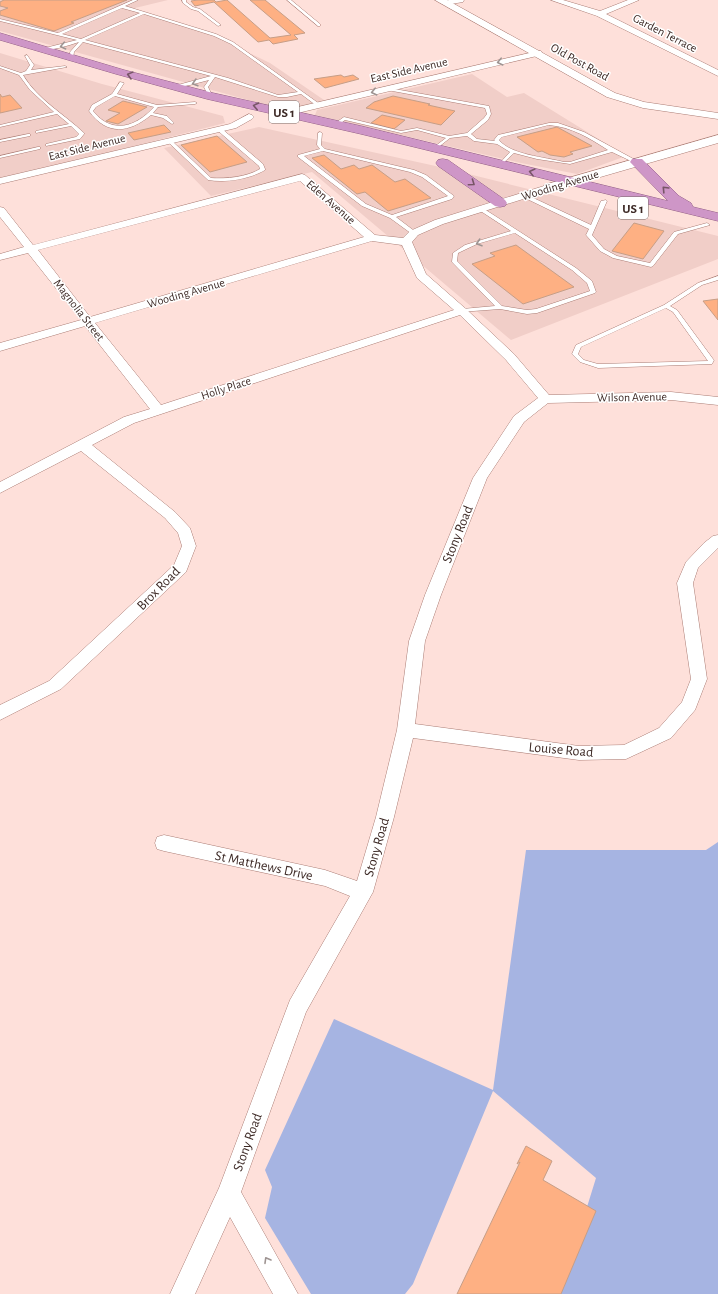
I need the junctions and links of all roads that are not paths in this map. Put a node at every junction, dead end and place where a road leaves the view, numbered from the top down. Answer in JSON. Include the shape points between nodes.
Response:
{"nodes":[{"id":1,"x":136,"y":0,"type":"edge"},
{"id":2,"x":184,"y":0,"type":"edge"},
{"id":3,"x":289,"y":0,"type":"edge"},
{"id":4,"x":460,"y":0,"type":"edge"},
{"id":5,"x":555,"y":0,"type":"edge"},
{"id":6,"x":635,"y":0,"type":"edge"},
{"id":7,"x":443,"y":2,"type":"edge"},
{"id":8,"x":121,"y":6,"type":"junction"},
{"id":9,"x":144,"y":13,"type":"junction"},
{"id":10,"x":600,"y":14,"type":"junction"},
{"id":11,"x":0,"y":20,"type":"edge"},
{"id":12,"x":219,"y":25,"type":"dead end"},
{"id":13,"x":319,"y":25,"type":"dead end"},
{"id":14,"x":58,"y":34,"type":"junction"},
{"id":15,"x":0,"y":36,"type":"edge"},
{"id":16,"x":82,"y":41,"type":"junction"},
{"id":17,"x":0,"y":47,"type":"edge"},
{"id":18,"x":43,"y":49,"type":"junction"},
{"id":19,"x":538,"y":54,"type":"junction"},
{"id":20,"x":27,"y":56,"type":"junction"},
{"id":21,"x":69,"y":62,"type":"junction"},
{"id":22,"x":0,"y":67,"type":"edge"},
{"id":23,"x":28,"y":72,"type":"junction"},
{"id":24,"x":718,"y":73,"type":"edge"},
{"id":25,"x":21,"y":74,"type":"junction"},
{"id":26,"x":213,"y":76,"type":"junction"},
{"id":27,"x":122,"y":83,"type":"junction"},
{"id":28,"x":176,"y":87,"type":"junction"},
{"id":29,"x":389,"y":89,"type":"junction"},
{"id":30,"x":302,"y":93,"type":"junction"},
{"id":31,"x":114,"y":95,"type":"junction"},
{"id":32,"x":211,"y":96,"type":"junction"},
{"id":33,"x":195,"y":103,"type":"junction"},
{"id":34,"x":318,"y":105,"type":"junction"},
{"id":35,"x":157,"y":106,"type":"junction"},
{"id":36,"x":57,"y":113,"type":"junction"},
{"id":37,"x":285,"y":113,"type":"junction"},
{"id":38,"x":151,"y":114,"type":"junction"},
{"id":39,"x":249,"y":116,"type":"junction"},
{"id":40,"x":718,"y":116,"type":"edge"},
{"id":41,"x":172,"y":123,"type":"dead end"},
{"id":42,"x":336,"y":124,"type":"junction"},
{"id":43,"x":71,"y":125,"type":"junction"},
{"id":44,"x":0,"y":126,"type":"edge"},
{"id":45,"x":218,"y":129,"type":"junction"},
{"id":46,"x":38,"y":132,"type":"dead end"},
{"id":47,"x":320,"y":134,"type":"junction"},
{"id":48,"x":468,"y":134,"type":"junction"},
{"id":49,"x":28,"y":135,"type":"dead end"},
{"id":50,"x":335,"y":137,"type":"dead end"},
{"id":51,"x":449,"y":137,"type":"junction"},
{"id":52,"x":718,"y":139,"type":"edge"},
{"id":53,"x":0,"y":141,"type":"edge"},
{"id":54,"x":169,"y":141,"type":"junction"},
{"id":55,"x":497,"y":143,"type":"junction"},
{"id":56,"x":48,"y":145,"type":"dead end"},
{"id":57,"x":38,"y":148,"type":"dead end"},
{"id":58,"x":436,"y":148,"type":"junction"},
{"id":59,"x":323,"y":150,"type":"junction"},
{"id":60,"x":612,"y":150,"type":"junction"},
{"id":61,"x":513,"y":152,"type":"junction"},
{"id":62,"x":0,"y":157,"type":"edge"},
{"id":63,"x":428,"y":159,"type":"dead end"},
{"id":64,"x":637,"y":162,"type":"junction"},
{"id":65,"x":443,"y":163,"type":"junction"},
{"id":66,"x":501,"y":164,"type":"junction"},
{"id":67,"x":474,"y":170,"type":"dead end"},
{"id":68,"x":0,"y":181,"type":"edge"},
{"id":69,"x":570,"y":182,"type":"junction"},
{"id":70,"x":548,"y":188,"type":"junction"},
{"id":71,"x":526,"y":190,"type":"junction"},
{"id":72,"x":604,"y":201,"type":"junction"},
{"id":73,"x":500,"y":203,"type":"junction"},
{"id":74,"x":481,"y":209,"type":"junction"},
{"id":75,"x":0,"y":210,"type":"edge"},
{"id":76,"x":696,"y":212,"type":"junction"},
{"id":77,"x":392,"y":217,"type":"junction"},
{"id":78,"x":714,"y":223,"type":"edge"},
{"id":79,"x":592,"y":228,"type":"junction"},
{"id":80,"x":516,"y":231,"type":"junction"},
{"id":81,"x":410,"y":237,"type":"junction"},
{"id":82,"x":372,"y":238,"type":"junction"},
{"id":83,"x":30,"y":249,"type":"junction"},
{"id":84,"x":0,"y":257,"type":"edge"},
{"id":85,"x":718,"y":278,"type":"edge"},
{"id":86,"x":666,"y":306,"type":"junction"},
{"id":87,"x":500,"y":307,"type":"junction"},
{"id":88,"x":462,"y":311,"type":"junction"},
{"id":89,"x":88,"y":322,"type":"junction"},
{"id":90,"x":0,"y":347,"type":"edge"},
{"id":91,"x":545,"y":399,"type":"junction"},
{"id":92,"x":718,"y":400,"type":"edge"},
{"id":93,"x":158,"y":410,"type":"junction"},
{"id":94,"x":83,"y":445,"type":"junction"},
{"id":95,"x":0,"y":488,"type":"edge"},
{"id":96,"x":718,"y":540,"type":"edge"},
{"id":97,"x":0,"y":713,"type":"edge"},
{"id":98,"x":406,"y":730,"type":"junction"},
{"id":99,"x":164,"y":843,"type":"dead end"},
{"id":100,"x":363,"y":892,"type":"junction"},
{"id":101,"x":229,"y":1193,"type":"junction"},
{"id":102,"x":182,"y":1294,"type":"edge"},
{"id":103,"x":286,"y":1294,"type":"edge"}],
"edges":[{"from":1,"to":8,"type":"lane"},
{"from":2,"to":12,"type":"lane"},
{"from":3,"to":13,"type":"lane"},
{"from":4,"to":7,"type":"street"},
{"from":5,"to":10,"type":"street","name":"Garden Terrace"},
{"from":6,"to":10,"type":"street"},
{"from":7,"to":19,"type":"street","name":"Old Post Road"},
{"from":8,"to":9,"type":"lane"},
{"from":8,"to":14,"type":"lane"},
{"from":9,"to":16,"type":"lane"},
{"from":9,"to":30,"type":"lane","via":[[232,43]]},
{"from":10,"to":24,"type":"street","name":"Garden Terrace"},
{"from":11,"to":14,"type":"lane"},
{"from":14,"to":16,"type":"lane"},
{"from":15,"to":18,"type":"highway","number":"US 1"},
{"from":16,"to":18,"type":"lane","one_way":true},
{"from":16,"to":21,"type":"lane","via":[[72,52]]},
{"from":16,"to":26,"type":"lane"},
{"from":17,"to":20,"type":"highway","number":"US 1"},
{"from":18,"to":21,"type":"highway","number":"US 1"},
{"from":19,"to":29,"type":"street","name":"East Side Avenue","one_way":true},
{"from":19,"to":40,"type":"street","name":"Old Post Road","via":[[612,95],[643,105]]},
{"from":20,"to":21,"type":"highway","number":"US 1"},
{"from":20,"to":23,"type":"lane","via":[[32,65]]},
{"from":21,"to":23,"type":"lane"},
{"from":21,"to":27,"type":"highway","number":"US 1"},
{"from":28,"to":21,"type":"highway","number":"US 1","one_way":true},
{"from":22,"to":25,"type":"lane"},
{"from":23,"to":25,"type":"lane"},
{"from":25,"to":36,"type":"lane","via":[[26,83]]},
{"from":26,"to":28,"type":"lane","one_way":true},
{"from":26,"to":30,"type":"lane","via":[[278,96]]},
{"from":26,"to":32,"type":"lane","via":[[206,87]]},
{"from":27,"to":31,"type":"lane"},
{"from":27,"to":33,"type":"highway","number":"US 1"},
{"from":28,"to":32,"type":"highway","number":"US 1"},
{"from":29,"to":34,"type":"street","name":"East Side Avenue","one_way":true},
{"from":29,"to":48,"type":"lane","via":[[487,107],[489,114],[486,119]]},
{"from":30,"to":34,"type":"lane"},
{"from":31,"to":35,"type":"lane"},
{"from":31,"to":38,"type":"lane","via":[[94,106],[91,111],[101,124],[120,128],[137,123]]},
{"from":37,"to":32,"type":"highway","number":"US 1","one_way":true},
{"from":33,"to":35,"type":"lane"},
{"from":33,"to":39,"type":"highway","number":"US 1"},
{"from":34,"to":37,"type":"street","name":"East Side Avenue"},
{"from":35,"to":38,"type":"lane"},
{"from":36,"to":43,"type":"lane"},
{"from":36,"to":44,"type":"lane"},
{"from":37,"to":42,"type":"highway","number":"US 1"},
{"from":38,"to":41,"type":"lane","via":[[165,117]]},
{"from":39,"to":45,"type":"street","name":"East Side Avenue","via":[[239,124]]},
{"from":39,"to":47,"type":"highway","number":"US 1"},
{"from":42,"to":51,"type":"lane","via":[[344,118],[401,132],[417,129]]},
{"from":42,"to":58,"type":"highway","number":"US 1"},
{"from":43,"to":46,"type":"lane"},
{"from":43,"to":56,"type":"lane","via":[[82,133],[82,136]]},
{"from":45,"to":54,"type":"street","name":"East Side Avenue"},
{"from":45,"to":54,"type":"lane","via":[[263,169],[256,174],[210,179]]},
{"from":47,"to":50,"type":"highway","number":"US 1"},
{"from":47,"to":59,"type":"lane","via":[[319,145]]},
{"from":48,"to":51,"type":"lane"},
{"from":48,"to":55,"type":"lane","via":[[476,140]]},
{"from":49,"to":53,"type":"lane"},
{"from":51,"to":58,"type":"lane"},
{"from":52,"to":64,"type":"street","name":"Wooding Avenue"},
{"from":54,"to":68,"type":"street","name":"East Side Avenue"},
{"from":55,"to":60,"type":"lane","via":[[496,140],[500,136],[556,124],[572,127]]},
{"from":55,"to":61,"type":"lane"},
{"from":57,"to":62,"type":"lane"},
{"from":58,"to":66,"type":"highway","number":"US 1"},
{"from":59,"to":77,"type":"lane","via":[[300,156],[364,205]]},
{"from":59,"to":77,"type":"lane","via":[[418,174],[451,196]]},
{"from":60,"to":61,"type":"lane","via":[[567,163]]},
{"from":60,"to":64,"type":"lane"},
{"from":61,"to":66,"type":"lane"},
{"from":63,"to":65,"type":"highway"},
{"from":64,"to":69,"type":"street","name":"Wooding Avenue"},
{"from":76,"to":64,"type":"highway","one_way":true,"via":[[674,199]]},
{"from":65,"to":67,"type":"highway"},
{"from":65,"to":73,"type":"highway","one_way":true},
{"from":69,"to":66,"type":"highway","number":"US 1","one_way":true},
{"from":69,"to":70,"type":"street","name":"Wooding Avenue"},
{"from":69,"to":76,"type":"highway","number":"US 1"},
{"from":70,"to":71,"type":"highway","number":"US 1"},
{"from":70,"to":72,"type":"highway","number":"US 1"},
{"from":71,"to":73,"type":"street","name":"Wooding Avenue"},
{"from":71,"to":79,"type":"lane"},
{"from":72,"to":78,"type":"highway","number":"US 1"},
{"from":72,"to":79,"type":"lane"},
{"from":73,"to":74,"type":"street","name":"Wooding Avenue"},
{"from":74,"to":80,"type":"lane"},
{"from":74,"to":81,"type":"street","name":"Wooding Avenue","via":[[439,222]]},
{"from":75,"to":83,"type":"street","name":"Magnolia Street"},
{"from":76,"to":78,"type":"highway","number":"US 1"},
{"from":77,"to":81,"type":"lane"},
{"from":78,"to":79,"type":"lane","via":[[676,233],[651,265],[615,257],[602,250],[589,235]]},
{"from":80,"to":87,"type":"lane","one_way":true,"via":[[471,245],[454,255],[454,261]]},
{"from":80,"to":87,"type":"lane","via":[[574,269],[590,282],[593,292],[537,312]]},
{"from":81,"to":82,"type":"street"},
{"from":81,"to":88,"type":"street","via":[[421,276]]},
{"from":82,"to":83,"type":"street","name":"Eden Avenue","via":[[302,177]]},
{"from":82,"to":89,"type":"street","name":"Wooding Avenue"},
{"from":83,"to":84,"type":"street","name":"Eden Avenue"},
{"from":83,"to":89,"type":"street","name":"Magnolia Street"},
{"from":85,"to":86,"type":"lane","via":[[700,284]]},
{"from":86,"to":86,"type":"lane","via":[[578,346],[575,354],[582,361],[598,366],[710,363],[711,360],[675,311]]},
{"from":87,"to":88,"type":"lane"},
{"from":88,"to":91,"type":"street","via":[[510,357]]},
{"from":88,"to":93,"type":"street","name":"Holly Place"},
{"from":89,"to":90,"type":"street","name":"Wooding Avenue"},
{"from":89,"to":93,"type":"street","name":"Magnolia Street"},
{"from":91,"to":92,"type":"street","name":"Wilson Avenue","via":[[671,396]]},
{"from":91,"to":98,"type":"street","name":"Stony Road","via":[[519,419],[480,478],[417,641]]},
{"from":93,"to":94,"type":"street","name":"Holly Place","via":[[129,420]]},
{"from":94,"to":95,"type":"street","name":"Holly Place"},
{"from":94,"to":97,"type":"street","name":"Brox Road","via":[[170,514],[186,531],[189,546],[181,568],[55,685]]},
{"from":96,"to":98,"type":"street","name":"Louise Road","via":[[692,566],[685,584],[698,679],[689,705],[665,733],[626,752],[579,753]]},
{"from":98,"to":100,"type":"street","name":"Stony Road","via":[[385,817]]},
{"from":99,"to":100,"type":"street","name":"St Matthews Drive","via":[[325,878]]},
{"from":100,"to":101,"type":"street","name":"Stony Road","via":[[297,1007]]},
{"from":101,"to":102,"type":"street","name":"Stony Road"},
{"from":103,"to":101,"type":"street","one_way":true}]}
